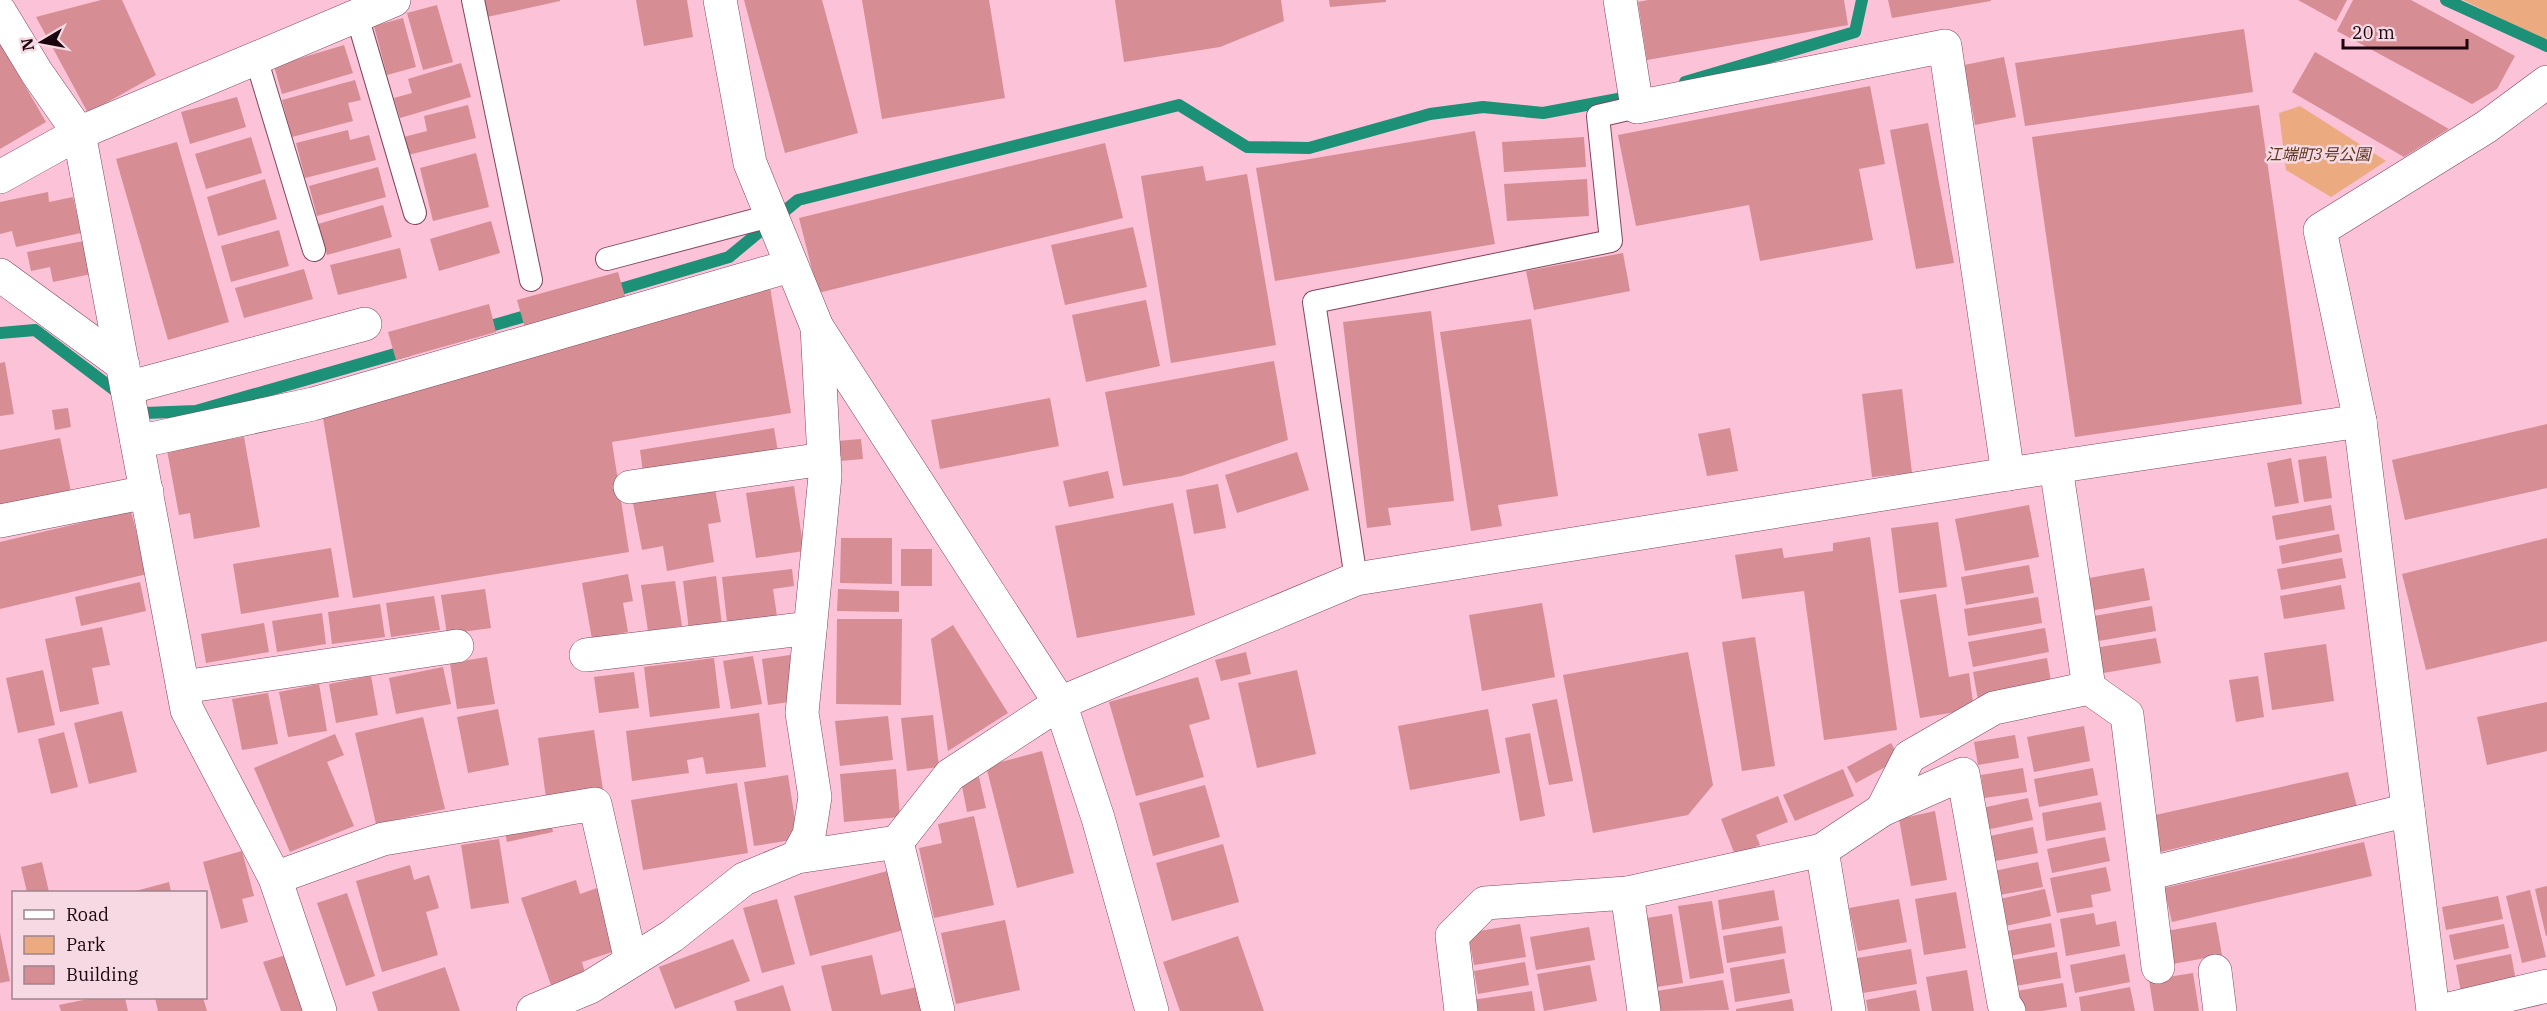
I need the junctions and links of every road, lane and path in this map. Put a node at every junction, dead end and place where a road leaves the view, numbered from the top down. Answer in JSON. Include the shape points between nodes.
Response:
{"nodes":[{"id":1,"x":394,"y":0,"type":"edge"},
{"id":2,"x":473,"y":0,"type":"edge"},
{"id":3,"x":720,"y":0,"type":"edge"},
{"id":4,"x":1620,"y":0,"type":"edge"},
{"id":5,"x":0,"y":12,"type":"edge"},
{"id":6,"x":357,"y":16,"type":"junction"},
{"id":7,"x":256,"y":58,"type":"junction"},
{"id":8,"x":2547,"y":82,"type":"edge"},
{"id":9,"x":1637,"y":107,"type":"junction"},
{"id":10,"x":79,"y":133,"type":"junction"},
{"id":11,"x":0,"y":177,"type":"edge"},
{"id":12,"x":415,"y":213,"type":"dead end"},
{"id":13,"x":770,"y":216,"type":"junction"},
{"id":14,"x":314,"y":250,"type":"dead end"},
{"id":15,"x":607,"y":259,"type":"dead end"},
{"id":16,"x":790,"y":266,"type":"junction"},
{"id":17,"x":0,"y":275,"type":"edge"},
{"id":18,"x":531,"y":280,"type":"dead end"},
{"id":19,"x":365,"y":324,"type":"dead end"},
{"id":20,"x":817,"y":327,"type":"junction"},
{"id":21,"x":125,"y":377,"type":"junction"},
{"id":22,"x":2360,"y":421,"type":"junction"},
{"id":23,"x":137,"y":442,"type":"junction"},
{"id":24,"x":824,"y":459,"type":"junction"},
{"id":25,"x":2056,"y":467,"type":"junction"},
{"id":26,"x":2008,"y":474,"type":"junction"},
{"id":27,"x":630,"y":487,"type":"dead end"},
{"id":28,"x":147,"y":492,"type":"junction"},
{"id":29,"x":0,"y":521,"type":"edge"},
{"id":30,"x":1356,"y":579,"type":"junction"},
{"id":31,"x":810,"y":628,"type":"junction"},
{"id":32,"x":457,"y":646,"type":"dead end"},
{"id":33,"x":586,"y":655,"type":"dead end"},
{"id":34,"x":183,"y":687,"type":"junction"},
{"id":35,"x":2089,"y":688,"type":"junction"},
{"id":36,"x":1060,"y":703,"type":"junction"},
{"id":37,"x":1882,"y":810,"type":"junction"},
{"id":38,"x":2408,"y":810,"type":"junction"},
{"id":39,"x":897,"y":842,"type":"junction"},
{"id":40,"x":1822,"y":850,"type":"junction"},
{"id":41,"x":797,"y":857,"type":"junction"},
{"id":42,"x":2147,"y":874,"type":"junction"},
{"id":43,"x":275,"y":878,"type":"junction"},
{"id":44,"x":1627,"y":893,"type":"junction"},
{"id":45,"x":631,"y":961,"type":"junction"},
{"id":46,"x":2158,"y":968,"type":"dead end"},
{"id":47,"x":2215,"y":971,"type":"dead end"},
{"id":48,"x":2547,"y":986,"type":"edge"},
{"id":49,"x":320,"y":1011,"type":"edge"},
{"id":50,"x":533,"y":1011,"type":"edge"},
{"id":51,"x":938,"y":1011,"type":"edge"},
{"id":52,"x":1152,"y":1011,"type":"edge"},
{"id":53,"x":1461,"y":1011,"type":"edge"},
{"id":54,"x":1644,"y":1011,"type":"edge"},
{"id":55,"x":1849,"y":1011,"type":"edge"},
{"id":56,"x":2009,"y":1011,"type":"edge"},
{"id":57,"x":2220,"y":1011,"type":"edge"},
{"id":58,"x":2433,"y":1011,"type":"edge"},
{"id":59,"x":2440,"y":1011,"type":"edge"}],
"edges":[{"from":1,"to":6,"type":"street"},
{"from":2,"to":18,"type":"lane"},
{"from":3,"to":13,"type":"street","via":[[750,164]]},
{"from":4,"to":9,"type":"street"},
{"from":5,"to":10,"type":"street"},
{"from":6,"to":7,"type":"street"},
{"from":6,"to":12,"type":"lane"},
{"from":7,"to":10,"type":"street"},
{"from":7,"to":14,"type":"lane"},
{"from":8,"to":22,"type":"street","via":[[2486,127],[2320,230]]},
{"from":9,"to":26,"type":"street","via":[[1945,46]]},
{"from":9,"to":30,"type":"lane","via":[[1598,116],[1611,241],[1314,302]]},
{"from":10,"to":11,"type":"street"},
{"from":10,"to":21,"type":"street"},
{"from":13,"to":15,"type":"lane"},
{"from":13,"to":16,"type":"street"},
{"from":16,"to":20,"type":"street"},
{"from":16,"to":23,"type":"street","via":[[313,404]]},
{"from":17,"to":21,"type":"street"},
{"from":19,"to":21,"type":"street"},
{"from":20,"to":24,"type":"street"},
{"from":20,"to":36,"type":"street"},
{"from":21,"to":23,"type":"street"},
{"from":22,"to":25,"type":"street"},
{"from":22,"to":38,"type":"street"},
{"from":23,"to":28,"type":"street"},
{"from":24,"to":27,"type":"street"},
{"from":24,"to":31,"type":"street"},
{"from":25,"to":26,"type":"street"},
{"from":25,"to":35,"type":"street"},
{"from":26,"to":30,"type":"street"},
{"from":28,"to":29,"type":"street"},
{"from":28,"to":34,"type":"street"},
{"from":30,"to":36,"type":"street"},
{"from":31,"to":33,"type":"street"},
{"from":31,"to":41,"type":"street","via":[[802,713],[815,797],[809,835]]},
{"from":32,"to":34,"type":"street"},
{"from":34,"to":43,"type":"street","via":[[187,710]]},
{"from":35,"to":37,"type":"street","via":[[1994,708],[1909,757]]},
{"from":35,"to":42,"type":"street","via":[[2127,715]]},
{"from":36,"to":39,"type":"street","via":[[950,775]]},
{"from":36,"to":52,"type":"street","via":[[1098,818]]},
{"from":37,"to":40,"type":"street"},
{"from":37,"to":56,"type":"street","via":[[1963,774],[2004,1004]]},
{"from":38,"to":42,"type":"street"},
{"from":38,"to":58,"type":"street"},
{"from":39,"to":41,"type":"street"},
{"from":39,"to":51,"type":"street"},
{"from":40,"to":44,"type":"street"},
{"from":40,"to":55,"type":"street"},
{"from":41,"to":45,"type":"street","via":[[744,879],[672,936]]},
{"from":42,"to":46,"type":"street"},
{"from":43,"to":45,"type":"street","via":[[383,839],[595,804]]},
{"from":43,"to":49,"type":"street"},
{"from":44,"to":53,"type":"street","via":[[1485,903],[1452,936]]},
{"from":44,"to":54,"type":"street"},
{"from":45,"to":50,"type":"street","via":[[590,987]]},
{"from":47,"to":57,"type":"street"},
{"from":48,"to":59,"type":"street"}]}
